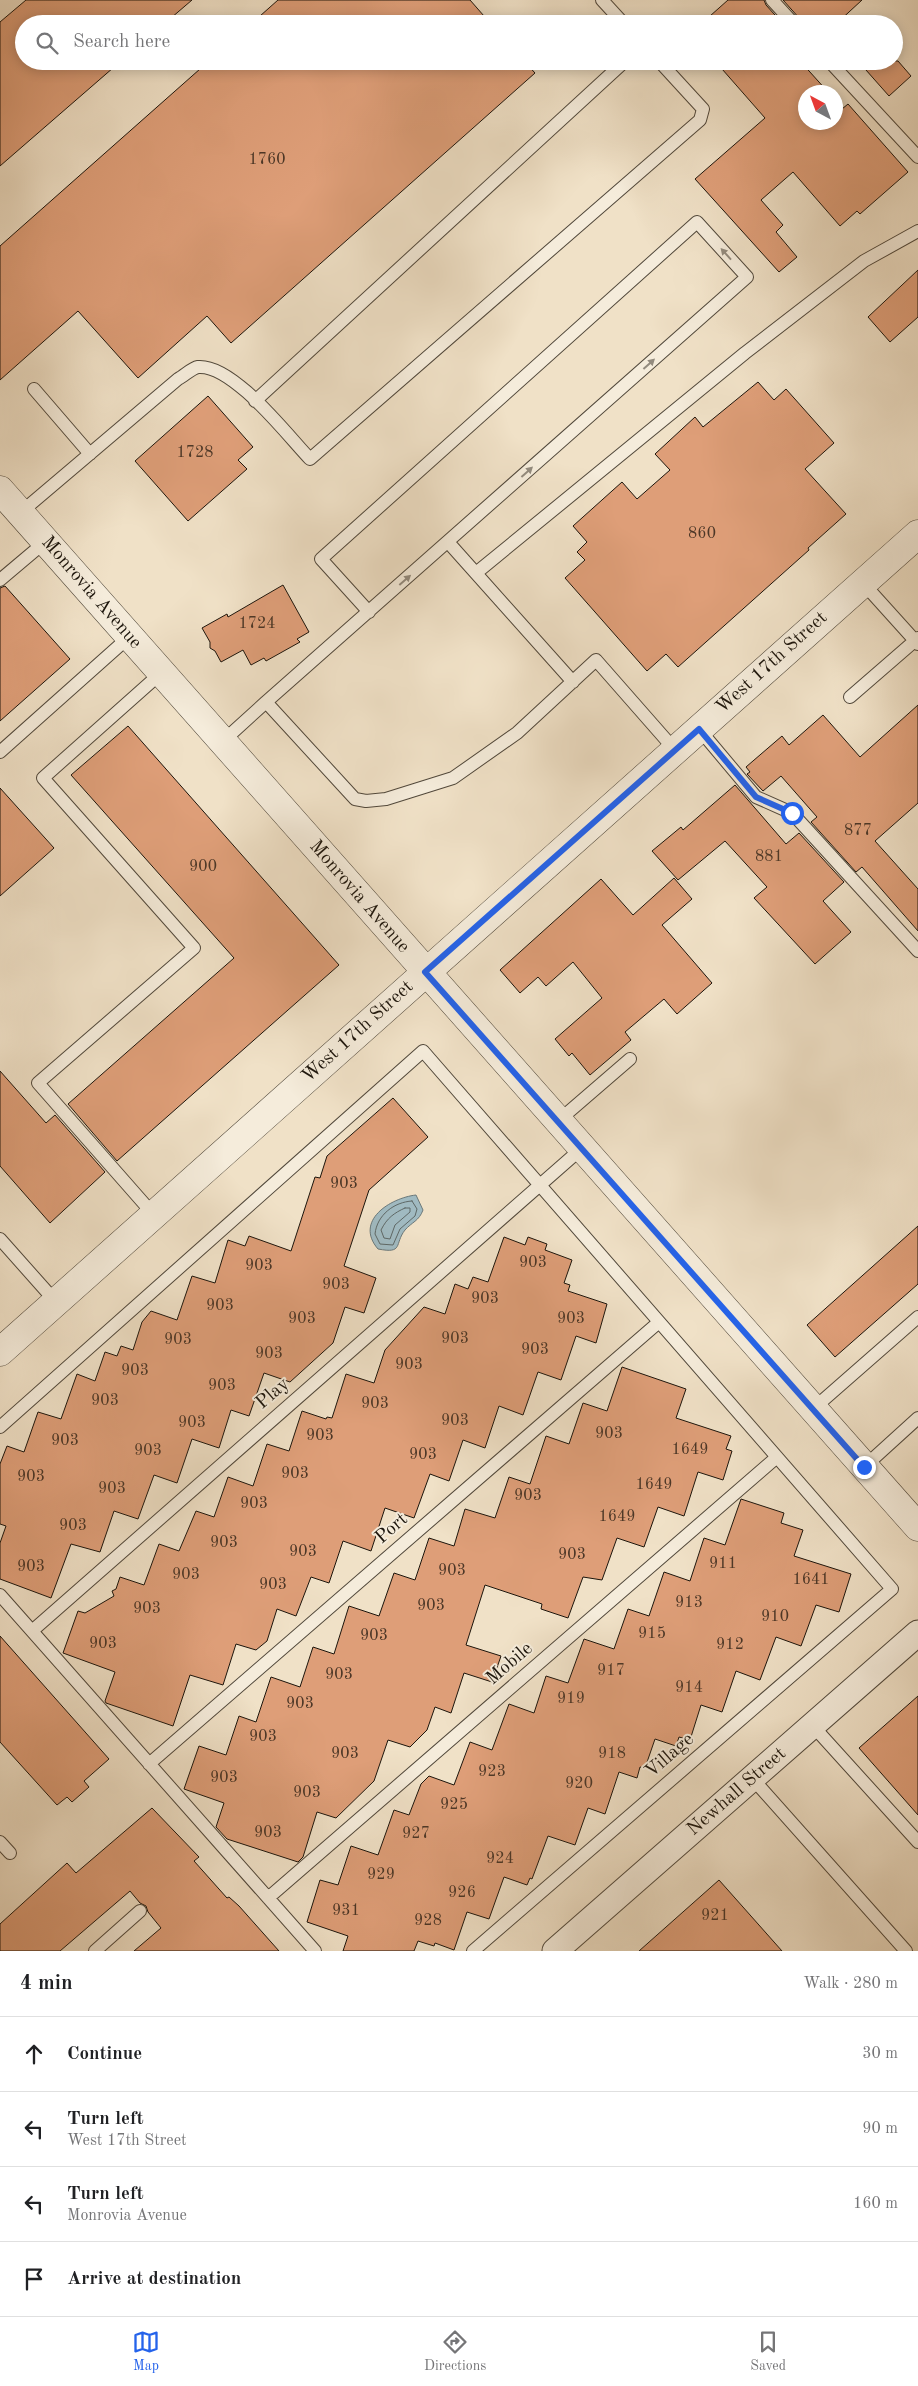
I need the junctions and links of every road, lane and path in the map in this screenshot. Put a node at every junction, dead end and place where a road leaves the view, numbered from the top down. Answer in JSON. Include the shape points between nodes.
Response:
{"nodes":[{"id":1,"x":602,"y":0,"type":"edge"},
{"id":2,"x":772,"y":0,"type":"edge"},
{"id":3,"x":616,"y":15,"type":"edge"},
{"id":4,"x":786,"y":15,"type":"edge"},
{"id":5,"x":615,"y":70,"type":"edge"},
{"id":6,"x":667,"y":70,"type":"edge"},
{"id":7,"x":837,"y":70,"type":"edge"},
{"id":8,"x":918,"y":157,"type":"edge"},
{"id":9,"x":918,"y":232,"type":"edge"},
{"id":10,"x":34,"y":389,"type":"dead end"},
{"id":11,"x":256,"y":401,"type":"junction"},
{"id":12,"x":90,"y":454,"type":"junction"},
{"id":13,"x":0,"y":490,"type":"edge"},
{"id":14,"x":20,"y":513,"type":"junction"},
{"id":15,"x":918,"y":534,"type":"edge"},
{"id":16,"x":45,"y":542,"type":"junction"},
{"id":17,"x":448,"y":542,"type":"junction"},
{"id":18,"x":476,"y":573,"type":"junction"},
{"id":19,"x":0,"y":580,"type":"edge"},
{"id":20,"x":863,"y":583,"type":"junction"},
{"id":21,"x":369,"y":612,"type":"junction"},
{"id":22,"x":130,"y":637,"type":"junction"},
{"id":23,"x":917,"y":641,"type":"edge"},
{"id":24,"x":161,"y":673,"type":"junction"},
{"id":25,"x":573,"y":682,"type":"junction"},
{"id":26,"x":850,"y":697,"type":"dead end"},
{"id":27,"x":266,"y":702,"type":"junction"},
{"id":28,"x":699,"y":729,"type":"junction"},
{"id":29,"x":222,"y":742,"type":"junction"},
{"id":30,"x":674,"y":750,"type":"junction"},
{"id":31,"x":0,"y":752,"type":"edge"},
{"id":32,"x":918,"y":951,"type":"edge"},
{"id":33,"x":425,"y":972,"type":"junction"},
{"id":34,"x":630,"y":1059,"type":"dead end"},
{"id":35,"x":557,"y":1122,"type":"junction"},
{"id":36,"x":581,"y":1149,"type":"junction"},
{"id":37,"x":540,"y":1186,"type":"junction"},
{"id":38,"x":154,"y":1215,"type":"junction"},
{"id":39,"x":0,"y":1239,"type":"edge"},
{"id":40,"x":56,"y":1302,"type":"junction"},
{"id":41,"x":918,"y":1317,"type":"edge"},
{"id":42,"x":658,"y":1322,"type":"junction"},
{"id":43,"x":0,"y":1352,"type":"edge"},
{"id":44,"x":813,"y":1409,"type":"junction"},
{"id":45,"x":918,"y":1418,"type":"edge"},
{"id":46,"x":0,"y":1427,"type":"edge"},
{"id":47,"x":777,"y":1458,"type":"junction"},
{"id":48,"x":864,"y":1467,"type":"junction"},
{"id":49,"x":918,"y":1527,"type":"edge"},
{"id":50,"x":0,"y":1595,"type":"edge"},
{"id":51,"x":32,"y":1631,"type":"junction"},
{"id":52,"x":918,"y":1633,"type":"edge"},
{"id":53,"x":813,"y":1726,"type":"junction"},
{"id":54,"x":149,"y":1764,"type":"junction"},
{"id":55,"x":752,"y":1778,"type":"junction"},
{"id":56,"x":0,"y":1842,"type":"edge"},
{"id":57,"x":918,"y":1842,"type":"edge"},
{"id":58,"x":10,"y":1853,"type":"dead end"},
{"id":59,"x":268,"y":1898,"type":"junction"},
{"id":60,"x":140,"y":1911,"type":"dead end"},
{"id":61,"x":95,"y":1951,"type":"edge"},
{"id":62,"x":315,"y":1951,"type":"edge"},
{"id":63,"x":473,"y":1951,"type":"edge"},
{"id":64,"x":555,"y":1951,"type":"edge"},
{"id":65,"x":906,"y":1951,"type":"edge"}],
"edges":[{"from":1,"to":3,"type":"lane"},
{"from":2,"to":4,"type":"lane"},
{"from":5,"to":11,"type":"lane"},
{"from":6,"to":11,"type":"lane","via":[[704,109],[700,120],[310,459]]},
{"from":7,"to":8,"type":"lane"},
{"from":9,"to":18,"type":"lane","via":[[864,261],[812,301]]},
{"from":10,"to":12,"type":"lane"},
{"from":11,"to":12,"type":"lane","via":[[229,376],[214,369],[197,367],[178,379]]},
{"from":12,"to":14,"type":"lane"},
{"from":13,"to":14,"type":"street","name":"Monrovia Avenue"},
{"from":14,"to":16,"type":"street","name":"Monrovia Avenue"},
{"from":15,"to":20,"type":"street","name":"West 17th Street"},
{"from":16,"to":19,"type":"lane"},
{"from":16,"to":22,"type":"street","name":"Monrovia Avenue"},
{"from":17,"to":18,"type":"lane"},
{"from":21,"to":17,"type":"lane","one_way":true},
{"from":17,"to":21,"type":"lane","one_way":true,"via":[[747,277],[697,222],[321,559]]},
{"from":18,"to":25,"type":"lane"},
{"from":20,"to":23,"type":"lane"},
{"from":20,"to":28,"type":"street","name":"West 17th Street"},
{"from":21,"to":27,"type":"lane"},
{"from":22,"to":24,"type":"street","name":"Monrovia Avenue"},
{"from":22,"to":31,"type":"lane"},
{"from":23,"to":26,"type":"lane"},
{"from":24,"to":29,"type":"street","name":"Monrovia Avenue"},
{"from":24,"to":38,"type":"lane","via":[[43,778],[194,948],[38,1083]]},
{"from":25,"to":27,"type":"lane","via":[[517,733],[453,778],[416,791],[366,802],[355,800]]},
{"from":25,"to":30,"type":"lane","via":[[596,660]]},
{"from":27,"to":29,"type":"lane"},
{"from":28,"to":30,"type":"street","name":"West 17th Street"},
{"from":28,"to":32,"type":"lane","via":[[756,797],[792,813]]},
{"from":29,"to":33,"type":"street","name":"Monrovia Avenue"},
{"from":30,"to":33,"type":"street","name":"West 17th Street"},
{"from":33,"to":35,"type":"street","name":"Monrovia Avenue"},
{"from":33,"to":38,"type":"street","name":"West 17th Street"},
{"from":34,"to":35,"type":"lane"},
{"from":35,"to":36,"type":"street","name":"Monrovia Avenue"},
{"from":36,"to":37,"type":"lane","name":"Play"},
{"from":36,"to":44,"type":"street","name":"Monrovia Avenue"},
{"from":37,"to":42,"type":"lane"},
{"from":37,"to":46,"type":"lane","via":[[422,1052]]},
{"from":37,"to":51,"type":"lane","name":"Play"},
{"from":38,"to":40,"type":"street","name":"West 17th Street"},
{"from":39,"to":40,"type":"lane"},
{"from":40,"to":43,"type":"street","name":"West 17th Street"},
{"from":41,"to":44,"type":"lane"},
{"from":42,"to":47,"type":"lane"},
{"from":42,"to":54,"type":"lane","name":"Port"},
{"from":44,"to":48,"type":"street","name":"Monrovia Avenue"},
{"from":45,"to":48,"type":"lane"},
{"from":47,"to":59,"type":"lane","name":"Mobile"},
{"from":47,"to":63,"type":"lane","name":"Village","via":[[892,1589]]},
{"from":48,"to":49,"type":"street","name":"Monrovia Avenue"},
{"from":50,"to":51,"type":"lane"},
{"from":51,"to":54,"type":"lane"},
{"from":52,"to":53,"type":"street","name":"Newhall Street"},
{"from":53,"to":55,"type":"street","name":"Newhall Street"},
{"from":53,"to":57,"type":"lane"},
{"from":54,"to":59,"type":"lane"},
{"from":55,"to":64,"type":"street","name":"Newhall Street"},
{"from":55,"to":65,"type":"lane"},
{"from":56,"to":58,"type":"lane"},
{"from":59,"to":62,"type":"lane"},
{"from":60,"to":61,"type":"lane"}]}
